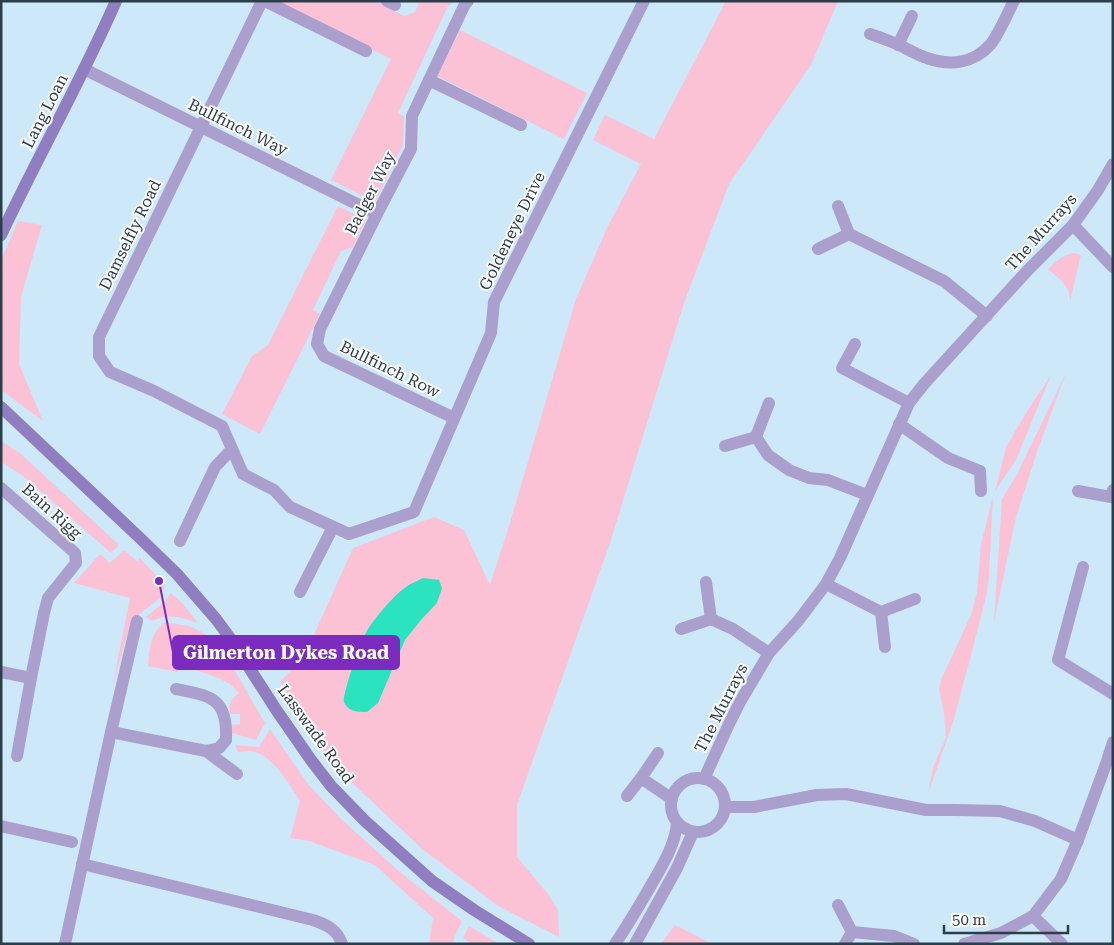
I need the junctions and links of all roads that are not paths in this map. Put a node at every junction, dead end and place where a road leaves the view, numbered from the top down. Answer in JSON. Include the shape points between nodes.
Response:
{"nodes":[{"id":1,"x":116,"y":1,"type":"edge"},
{"id":2,"x":263,"y":1,"type":"edge"},
{"id":3,"x":468,"y":1,"type":"edge"},
{"id":4,"x":644,"y":1,"type":"edge"},
{"id":5,"x":1014,"y":1,"type":"edge"},
{"id":6,"x":912,"y":16,"type":"dead end"},
{"id":7,"x":870,"y":34,"type":"dead end"},
{"id":8,"x":898,"y":45,"type":"junction"},
{"id":9,"x":366,"y":51,"type":"dead end"},
{"id":10,"x":84,"y":69,"type":"junction"},
{"id":11,"x":429,"y":80,"type":"junction"},
{"id":12,"x":521,"y":125,"type":"dead end"},
{"id":13,"x":201,"y":127,"type":"junction"},
{"id":14,"x":1113,"y":164,"type":"edge"},
{"id":15,"x":838,"y":206,"type":"dead end"},
{"id":16,"x":377,"y":214,"type":"junction"},
{"id":17,"x":1073,"y":225,"type":"junction"},
{"id":18,"x":849,"y":234,"type":"junction"},
{"id":19,"x":1,"y":236,"type":"edge"},
{"id":20,"x":818,"y":249,"type":"dead end"},
{"id":21,"x":1113,"y":268,"type":"edge"},
{"id":22,"x":988,"y":316,"type":"junction"},
{"id":23,"x":317,"y":344,"type":"joint"},
{"id":24,"x":855,"y":344,"type":"dead end"},
{"id":25,"x":769,"y":403,"type":"dead end"},
{"id":26,"x":909,"y":403,"type":"junction"},
{"id":27,"x":1,"y":407,"type":"edge"},
{"id":28,"x":454,"y":418,"type":"junction"},
{"id":29,"x":899,"y":424,"type":"junction"},
{"id":30,"x":222,"y":426,"type":"joint"},
{"id":31,"x":756,"y":437,"type":"junction"},
{"id":32,"x":725,"y":446,"type":"dead end"},
{"id":33,"x":232,"y":449,"type":"junction"},
{"id":34,"x":1,"y":488,"type":"edge"},
{"id":35,"x":1113,"y":490,"type":"edge"},
{"id":36,"x":981,"y":491,"type":"dead end"},
{"id":37,"x":1078,"y":491,"type":"dead end"},
{"id":38,"x":867,"y":495,"type":"junction"},
{"id":39,"x":333,"y":527,"type":"junction"},
{"id":40,"x":180,"y":541,"type":"dead end"},
{"id":41,"x":1083,"y":567,"type":"dead end"},
{"id":42,"x":706,"y":582,"type":"dead end"},
{"id":43,"x":826,"y":584,"type":"junction"},
{"id":44,"x":300,"y":592,"type":"dead end"},
{"id":45,"x":915,"y":599,"type":"dead end"},
{"id":46,"x":881,"y":612,"type":"junction"},
{"id":47,"x":711,"y":619,"type":"junction"},
{"id":48,"x":137,"y":621,"type":"dead end"},
{"id":49,"x":681,"y":629,"type":"dead end"},
{"id":50,"x":885,"y":647,"type":"dead end"},
{"id":51,"x":769,"y":654,"type":"junction"},
{"id":52,"x":1,"y":672,"type":"edge"},
{"id":53,"x":31,"y":678,"type":"junction"},
{"id":54,"x":176,"y":689,"type":"dead end"},
{"id":55,"x":1113,"y":694,"type":"edge"},
{"id":56,"x":110,"y":732,"type":"junction"},
{"id":57,"x":1113,"y":742,"type":"edge"},
{"id":58,"x":206,"y":751,"type":"junction"},
{"id":59,"x":658,"y":753,"type":"dead end"},
{"id":60,"x":17,"y":756,"type":"dead end"},
{"id":61,"x":1109,"y":765,"type":"edge"},
{"id":62,"x":237,"y":774,"type":"dead end"},
{"id":63,"x":641,"y":778,"type":"junction"},
{"id":64,"x":704,"y":779,"type":"junction"},
{"id":65,"x":626,"y":796,"type":"dead end"},
{"id":66,"x":672,"y":799,"type":"junction"},
{"id":67,"x":725,"y":807,"type":"junction"},
{"id":68,"x":677,"y":822,"type":"junction"},
{"id":69,"x":1,"y":826,"type":"edge"},
{"id":70,"x":693,"y":832,"type":"junction"},
{"id":71,"x":1078,"y":840,"type":"junction"},
{"id":72,"x":72,"y":842,"type":"dead end"},
{"id":73,"x":82,"y":864,"type":"junction"},
{"id":74,"x":838,"y":905,"type":"dead end"},
{"id":75,"x":1033,"y":916,"type":"junction"},
{"id":76,"x":852,"y":932,"type":"junction"},
{"id":77,"x":65,"y":944,"type":"edge"},
{"id":78,"x":342,"y":944,"type":"edge"},
{"id":79,"x":529,"y":944,"type":"edge"},
{"id":80,"x":615,"y":944,"type":"edge"},
{"id":81,"x":635,"y":944,"type":"edge"},
{"id":82,"x":845,"y":944,"type":"edge"},
{"id":83,"x":914,"y":944,"type":"edge"},
{"id":84,"x":964,"y":944,"type":"edge"},
{"id":85,"x":1062,"y":944,"type":"edge"}],
"edges":[{"from":1,"to":10,"type":"street","name":"Lang Loan"},
{"from":2,"to":9,"type":"street"},
{"from":2,"to":13,"type":"street","name":"Damselfly Road"},
{"from":3,"to":11,"type":"street","name":"Badger Way"},
{"from":4,"to":28,"type":"street","name":"Goldeneye Drive","via":[[494,302],[491,333]]},
{"from":5,"to":8,"type":"street","via":[[991,44],[969,60],[940,62]]},
{"from":6,"to":8,"type":"street"},
{"from":7,"to":8,"type":"street"},
{"from":10,"to":13,"type":"street","name":"Bullfinch Way"},
{"from":10,"to":19,"type":"street","name":"Lang Loan"},
{"from":11,"to":12,"type":"street"},
{"from":11,"to":16,"type":"street","name":"Badger Way","via":[[412,116],[411,149]]},
{"from":13,"to":16,"type":"street","name":"Bullfinch Way"},
{"from":13,"to":30,"type":"street","name":"Damselfly Road","via":[[98,337],[99,356],[110,372]]},
{"from":14,"to":17,"type":"street","name":"The Murrays"},
{"from":15,"to":18,"type":"street"},
{"from":16,"to":23,"type":"street","name":"Badger Way","via":[[320,329]]},
{"from":17,"to":21,"type":"street"},
{"from":17,"to":22,"type":"street","name":"The Murrays"},
{"from":18,"to":20,"type":"street"},
{"from":18,"to":22,"type":"street","via":[[944,281]]},
{"from":22,"to":26,"type":"street","name":"The Murrays"},
{"from":23,"to":28,"type":"street","name":"Bullfinch Row","via":[[324,356]]},
{"from":24,"to":26,"type":"street","via":[[842,368]]},
{"from":25,"to":31,"type":"street"},
{"from":26,"to":29,"type":"street","name":"The Murrays"},
{"from":27,"to":79,"type":"street","name":"Lasswade Road","via":[[177,574],[230,638],[311,760],[365,821],[432,882]]},
{"from":28,"to":39,"type":"street","name":"Goldeneye Drive","via":[[414,512],[350,534]]},
{"from":29,"to":36,"type":"street","via":[[948,458],[985,468]]},
{"from":29,"to":38,"type":"street","name":"The Murrays"},
{"from":30,"to":33,"type":"street","name":"Goldeneye Drive"},
{"from":31,"to":32,"type":"street"},
{"from":31,"to":38,"type":"street","via":[[768,455],[790,470]]},
{"from":33,"to":39,"type":"street","name":"Goldeneye Drive","via":[[242,474],[274,490],[290,508]]},
{"from":33,"to":40,"type":"street","via":[[216,467]]},
{"from":34,"to":53,"type":"street","name":"Bain Rigg","via":[[75,553],[76,563],[48,598]]},
{"from":35,"to":37,"type":"street","via":[[1111,497]]},
{"from":38,"to":43,"type":"street","name":"The Murrays"},
{"from":39,"to":44,"type":"street"},
{"from":41,"to":55,"type":"street","via":[[1058,660]]},
{"from":42,"to":47,"type":"street"},
{"from":43,"to":46,"type":"street"},
{"from":43,"to":51,"type":"street","name":"The Murrays"},
{"from":45,"to":46,"type":"street"},
{"from":46,"to":50,"type":"street"},
{"from":47,"to":49,"type":"street"},
{"from":47,"to":51,"type":"street","name":"The Murrays","via":[[733,629]]},
{"from":48,"to":56,"type":"street"},
{"from":51,"to":64,"type":"street","name":"The Murrays","via":[[740,702]]},
{"from":52,"to":53,"type":"street"},
{"from":53,"to":60,"type":"street"},
{"from":54,"to":58,"type":"street","via":[[206,695],[223,711],[226,740],[219,748]]},
{"from":56,"to":58,"type":"street"},
{"from":56,"to":73,"type":"street"},
{"from":57,"to":61,"type":"street"},
{"from":58,"to":62,"type":"street"},
{"from":59,"to":63,"type":"street"},
{"from":61,"to":71,"type":"street"},
{"from":63,"to":65,"type":"street"},
{"from":63,"to":66,"type":"street"},
{"from":64,"to":66,"type":"street","name":"The Murrays","via":[[688,780]]},
{"from":64,"to":67,"type":"street","name":"The Murrays","via":[[718,786]]},
{"from":66,"to":68,"type":"street","via":[[671,807]]},
{"from":67,"to":70,"type":"street","via":[[718,824],[702,832]]},
{"from":67,"to":71,"type":"street","via":[[754,807],[817,795],[846,794],[926,810],[1000,811]]},
{"from":68,"to":70,"type":"street"},
{"from":68,"to":80,"type":"street","via":[[662,865]]},
{"from":69,"to":72,"type":"street"},
{"from":70,"to":81,"type":"street"},
{"from":71,"to":75,"type":"street","via":[[1061,879]]},
{"from":73,"to":77,"type":"street"},
{"from":73,"to":78,"type":"street","via":[[314,920],[333,929]]},
{"from":74,"to":76,"type":"street"},
{"from":75,"to":84,"type":"street","via":[[1001,933]]},
{"from":75,"to":85,"type":"street"},
{"from":76,"to":82,"type":"street"},
{"from":76,"to":83,"type":"street","via":[[894,936]]}]}
